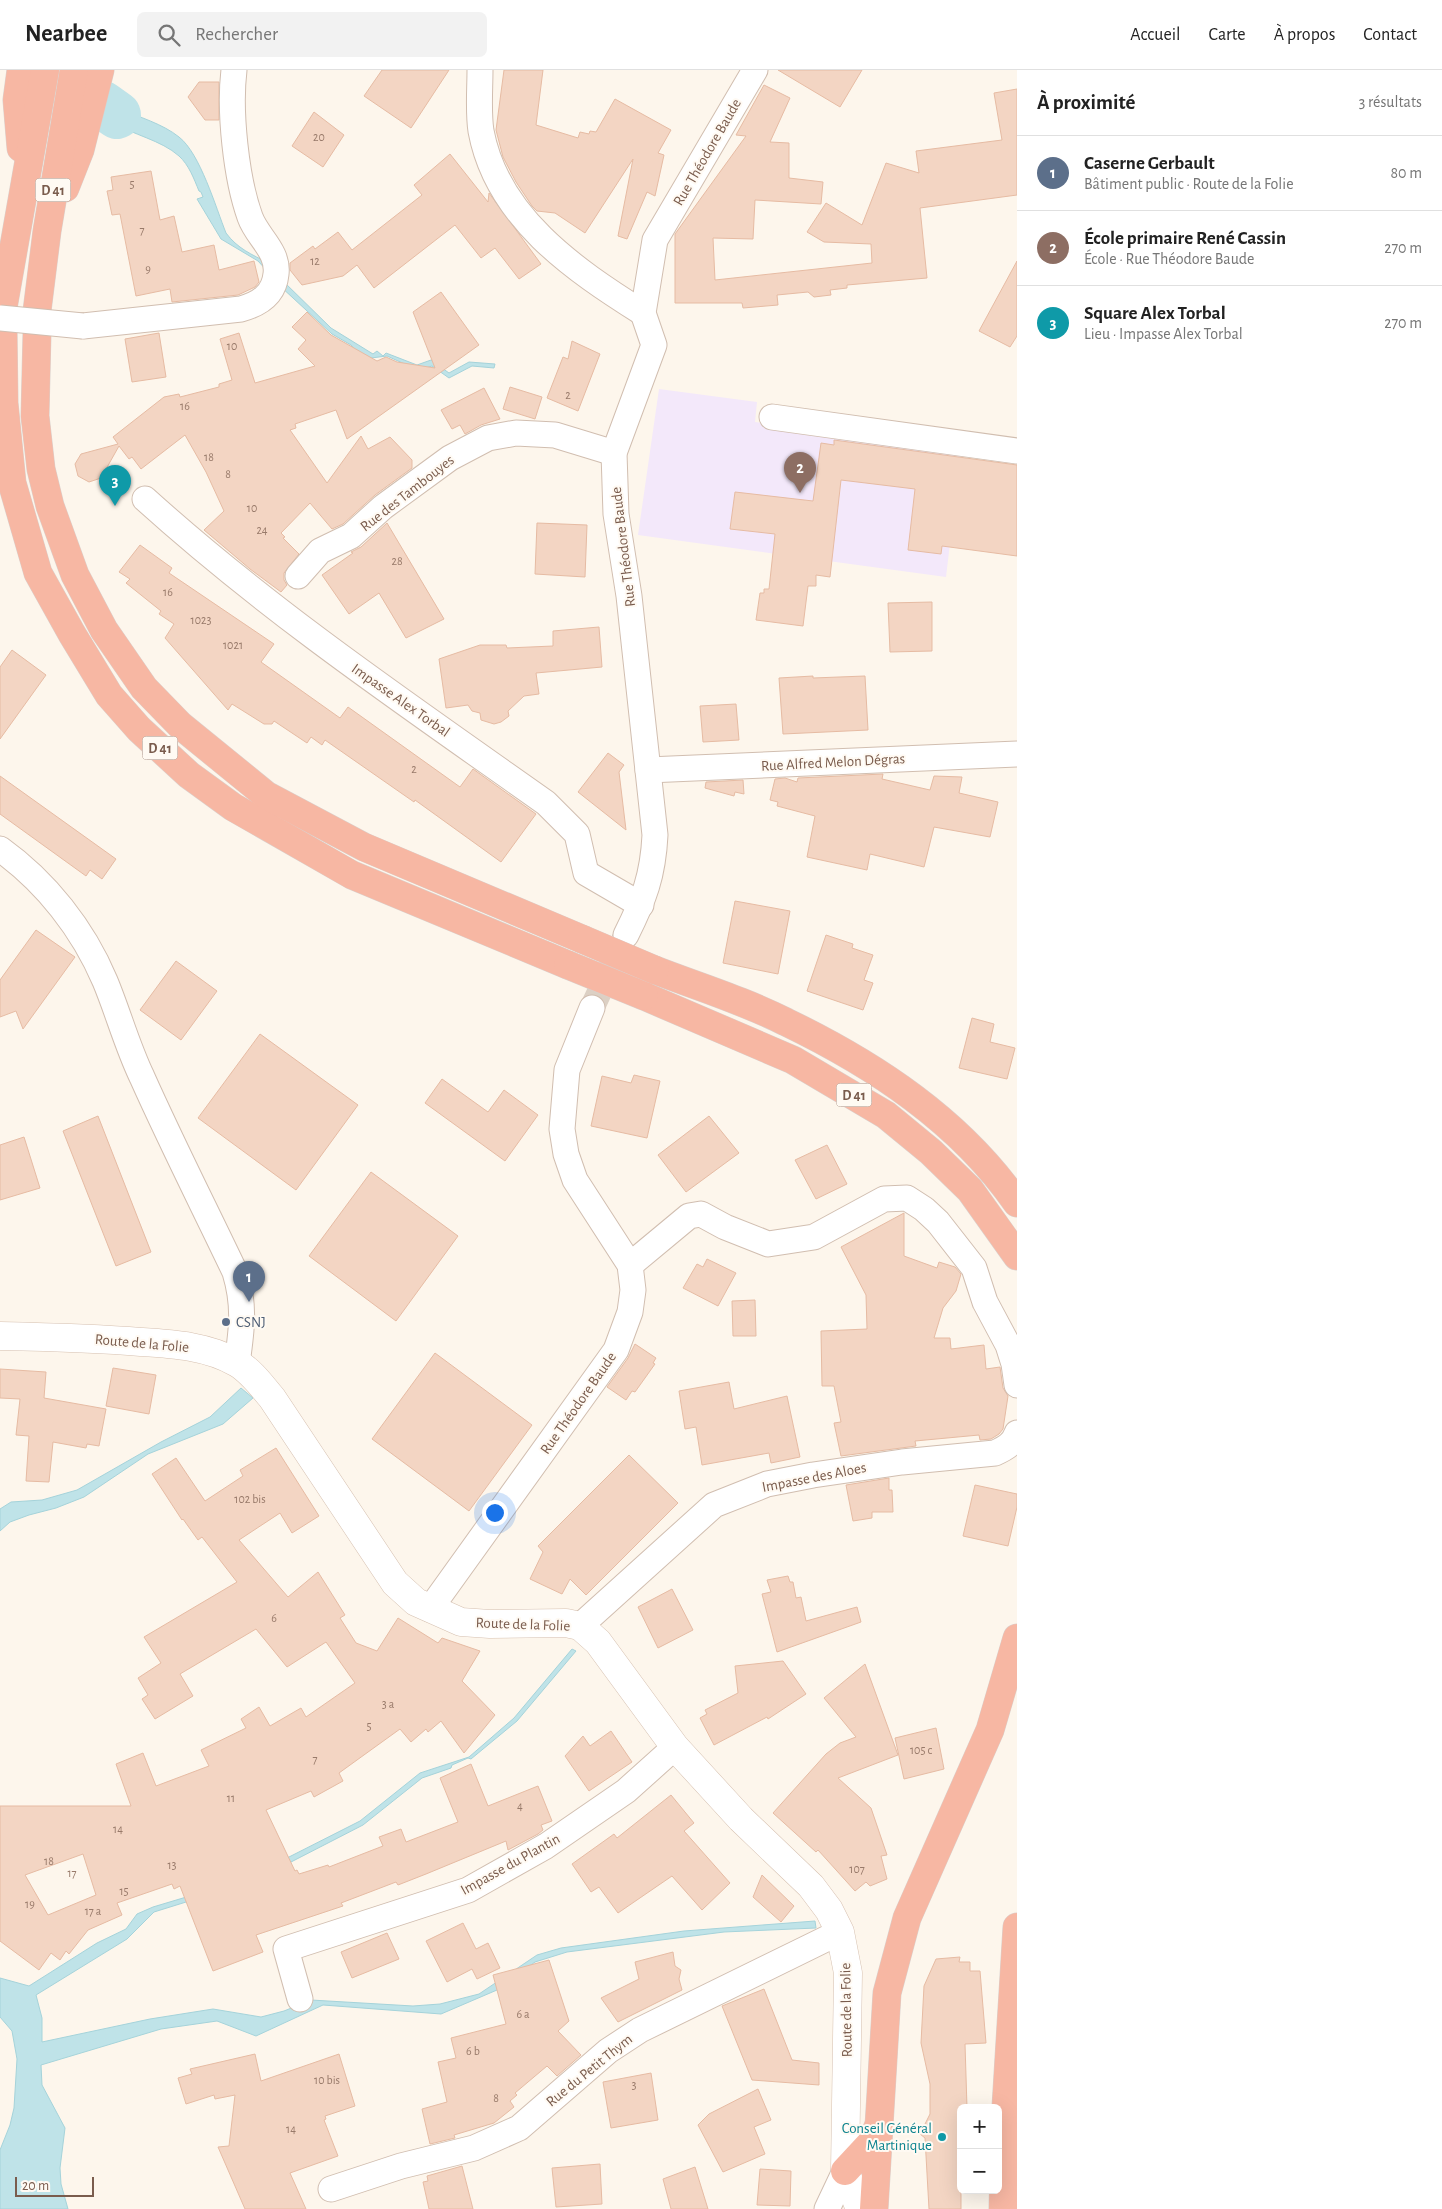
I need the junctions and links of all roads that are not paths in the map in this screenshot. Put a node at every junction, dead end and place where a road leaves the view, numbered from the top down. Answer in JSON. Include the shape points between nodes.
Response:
{"nodes":[{"id":1,"x":20,"y":70,"type":"edge"},
{"id":2,"x":45,"y":70,"type":"edge"},
{"id":3,"x":74,"y":70,"type":"edge"},
{"id":4,"x":100,"y":70,"type":"edge"},
{"id":5,"x":234,"y":70,"type":"edge"},
{"id":6,"x":480,"y":70,"type":"edge"},
{"id":7,"x":755,"y":70,"type":"edge"},
{"id":8,"x":24,"y":190,"type":"junction"},
{"id":9,"x":46,"y":231,"type":"junction"},
{"id":10,"x":643,"y":312,"type":"junction"},
{"id":11,"x":2,"y":318,"type":"edge"},
{"id":12,"x":772,"y":417,"type":"dead end"},
{"id":13,"x":1017,"y":451,"type":"edge"},
{"id":14,"x":614,"y":453,"type":"junction"},
{"id":15,"x":145,"y":499,"type":"dead end"},
{"id":16,"x":298,"y":576,"type":"dead end"},
{"id":17,"x":1017,"y":754,"type":"edge"},
{"id":18,"x":648,"y":770,"type":"junction"},
{"id":19,"x":0,"y":849,"type":"edge"},
{"id":20,"x":641,"y":905,"type":"junction"},
{"id":21,"x":626,"y":935,"type":"tunnel mouth"},
{"id":22,"x":592,"y":1008,"type":"tunnel mouth"},
{"id":23,"x":1017,"y":1203,"type":"edge"},
{"id":24,"x":1017,"y":1256,"type":"edge"},
{"id":25,"x":630,"y":1265,"type":"junction"},
{"id":26,"x":0,"y":1336,"type":"edge"},
{"id":27,"x":237,"y":1363,"type":"junction"},
{"id":28,"x":1017,"y":1385,"type":"edge"},
{"id":29,"x":1012,"y":1440,"type":"edge"},
{"id":30,"x":430,"y":1609,"type":"junction"},
{"id":31,"x":580,"y":1626,"type":"junction"},
{"id":32,"x":1017,"y":1638,"type":"edge"},
{"id":33,"x":675,"y":1747,"type":"junction"},
{"id":34,"x":1017,"y":1927,"type":"edge"},
{"id":35,"x":840,"y":1932,"type":"junction"},
{"id":36,"x":300,"y":1999,"type":"dead end"},
{"id":37,"x":879,"y":2126,"type":"junction"},
{"id":38,"x":845,"y":2171,"type":"junction"},
{"id":39,"x":331,"y":2189,"type":"dead end"},
{"id":40,"x":827,"y":2209,"type":"edge"},
{"id":41,"x":860,"y":2209,"type":"edge"},
{"id":42,"x":874,"y":2209,"type":"edge"},
{"id":43,"x":1002,"y":2209,"type":"edge"}],
"edges":[{"from":1,"to":8,"type":"highway","via":[[18,100]]},
{"from":2,"to":8,"type":"highway","number":"D 41"},
{"from":3,"to":9,"type":"highway","number":"D 41"},
{"from":4,"to":9,"type":"highway","via":[[80,150]]},
{"from":5,"to":11,"type":"street","bridge":true,"via":[[231,93],[240,187],[251,219],[276,259],[274,284],[265,299],[241,309],[83,326]]},
{"from":6,"to":10,"type":"street","via":[[481,130],[494,174],[532,230],[591,280]]},
{"from":7,"to":10,"type":"street","name":"Rue Théodore Baude","via":[[655,240]]},
{"from":8,"to":11,"type":"highway","number":"D 41"},
{"from":9,"to":23,"type":"highway","number":"D 41","bridge":true,"via":[[37,322],[35,416],[41,469],[50,506],[75,574],[104,630],[144,688],[180,725],[266,795],[364,847],[785,1021],[844,1052],[906,1091],[955,1130],[981,1156]]},
{"from":10,"to":14,"type":"street","name":"Rue Théodore Baude","via":[[654,345]]},
{"from":11,"to":24,"type":"highway","number":"D 41","bridge":true,"via":[[4,403],[12,483],[38,573],[109,695],[139,729],[189,775],[233,807],[352,875],[793,1060],[886,1115],[970,1190]]},
{"from":12,"to":13,"type":"street"},
{"from":14,"to":16,"type":"street","name":"Rue des Tambouyes","via":[[555,435],[516,433],[488,438],[450,458],[383,507],[351,536],[320,551]]},
{"from":14,"to":18,"type":"street","name":"Rue Théodore Baude","via":[[616,514],[629,596]]},
{"from":15,"to":20,"type":"street","name":"Impasse Alex Torbal","via":[[202,550],[307,633],[546,804],[577,834],[586,872]]},
{"from":17,"to":18,"type":"street","name":"Rue Alfred Melon Dégras"},
{"from":18,"to":20,"type":"street","name":"Rue Théodore Baude","via":[[654,856]]},
{"from":19,"to":27,"type":"street","via":[[22,865],[57,902],[87,943],[105,980],[141,1075],[235,1272],[241,1291],[243,1317]]},
{"from":20,"to":21,"type":"street","name":"Rue Théodore Baude"},
{"from":22,"to":25,"type":"street","name":"Rue Théodore Baude","via":[[567,1070],[562,1129],[566,1154],[576,1180]]},
{"from":25,"to":28,"type":"street","via":[[689,1216],[701,1214],[768,1244],[814,1237],[884,1199],[907,1198],[938,1222],[974,1268],[985,1302],[1008,1345]]},
{"from":25,"to":30,"type":"street","name":"Rue Théodore Baude","via":[[633,1290],[630,1312],[616,1350]]},
{"from":26,"to":27,"type":"street","name":"Route de la Folie","via":[[183,1345],[206,1350]]},
{"from":27,"to":30,"type":"street","name":"Route de la Folie","via":[[272,1398],[395,1583],[416,1602]]},
{"from":29,"to":31,"type":"street","name":"Impasse des Aloes","via":[[995,1453],[902,1462],[767,1484],[714,1505]]},
{"from":30,"to":31,"type":"street","name":"Route de la Folie","via":[[461,1622],[566,1623]]},
{"from":31,"to":33,"type":"street","name":"Route de la Folie","via":[[598,1642]]},
{"from":32,"to":37,"type":"highway","via":[[990,1730],[907,1918],[887,1993]]},
{"from":33,"to":35,"type":"street","name":"Route de la Folie","via":[[740,1819],[811,1886]]},
{"from":33,"to":36,"type":"street","name":"Impasse du Plantin","via":[[626,1791],[546,1846],[468,1890],[286,1949]]},
{"from":34,"to":43,"type":"highway"},
{"from":35,"to":38,"type":"street","name":"Route de la Folie","via":[[848,1973]]},
{"from":35,"to":39,"type":"street","name":"Rue du Petit Thym","via":[[640,2030],[608,2050],[519,2128],[474,2148],[401,2166]]},
{"from":37,"to":38,"type":"highway","via":[[871,2143]]},
{"from":37,"to":42,"type":"highway"},
{"from":38,"to":40,"type":"street"},
{"from":38,"to":41,"type":"street","name":"Route de la Folie"}]}
